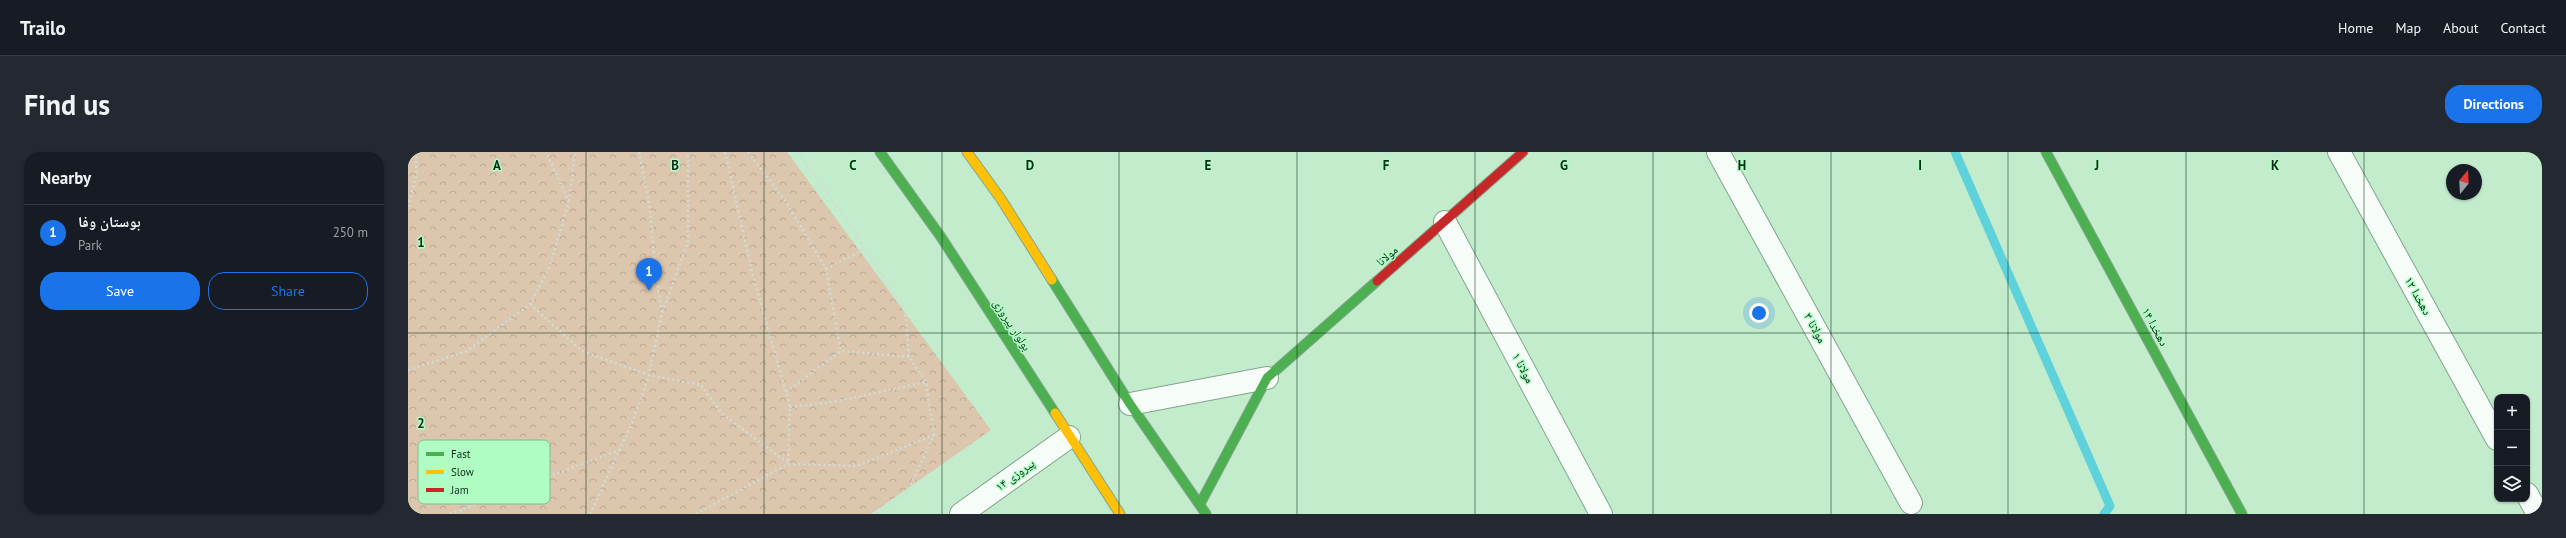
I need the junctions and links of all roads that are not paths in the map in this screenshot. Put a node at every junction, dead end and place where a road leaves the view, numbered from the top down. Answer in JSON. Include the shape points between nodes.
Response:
{"nodes":[{"id":1,"x":880,"y":152,"type":"edge"},
{"id":2,"x":967,"y":152,"type":"edge"},
{"id":3,"x":1523,"y":152,"type":"edge"},
{"id":4,"x":1718,"y":152,"type":"edge"},
{"id":5,"x":2046,"y":152,"type":"edge"},
{"id":6,"x":2338,"y":152,"type":"edge"},
{"id":7,"x":1445,"y":222,"type":"junction"},
{"id":8,"x":1267,"y":378,"type":"junction"},
{"id":9,"x":1130,"y":404,"type":"junction"},
{"id":10,"x":2494,"y":434,"type":"edge"},
{"id":11,"x":1068,"y":437,"type":"junction"},
{"id":12,"x":2530,"y":499,"type":"edge"},
{"id":13,"x":1911,"y":503,"type":"dead end"},
{"id":14,"x":1200,"y":504,"type":"junction"},
{"id":15,"x":961,"y":514,"type":"edge"},
{"id":16,"x":1120,"y":514,"type":"edge"},
{"id":17,"x":1206,"y":514,"type":"edge"},
{"id":18,"x":1601,"y":514,"type":"edge"},
{"id":19,"x":2242,"y":514,"type":"edge"},
{"id":20,"x":2538,"y":514,"type":"edge"}],
"edges":[{"from":1,"to":11,"type":"street","name":"بولوار پیروزی","via":[[941,237]]},
{"from":2,"to":9,"type":"street","via":[[1001,199]]},
{"from":3,"to":7,"type":"street","name":"مولانا"},
{"from":4,"to":13,"type":"street","name":"مولانا ۳"},
{"from":5,"to":19,"type":"street","name":"دهخدا ۱۴"},
{"from":6,"to":10,"type":"street","name":"دهخدا ۱۲"},
{"from":7,"to":8,"type":"street","name":"مولانا"},
{"from":7,"to":18,"type":"street","name":"مولانا ۱"},
{"from":8,"to":9,"type":"street"},
{"from":8,"to":14,"type":"street"},
{"from":9,"to":14,"type":"street"},
{"from":11,"to":15,"type":"street","name":"پیروزی ۱۴"},
{"from":11,"to":16,"type":"street","name":"بولوار پیروزی"},
{"from":12,"to":20,"type":"street"},
{"from":14,"to":17,"type":"street"}]}
